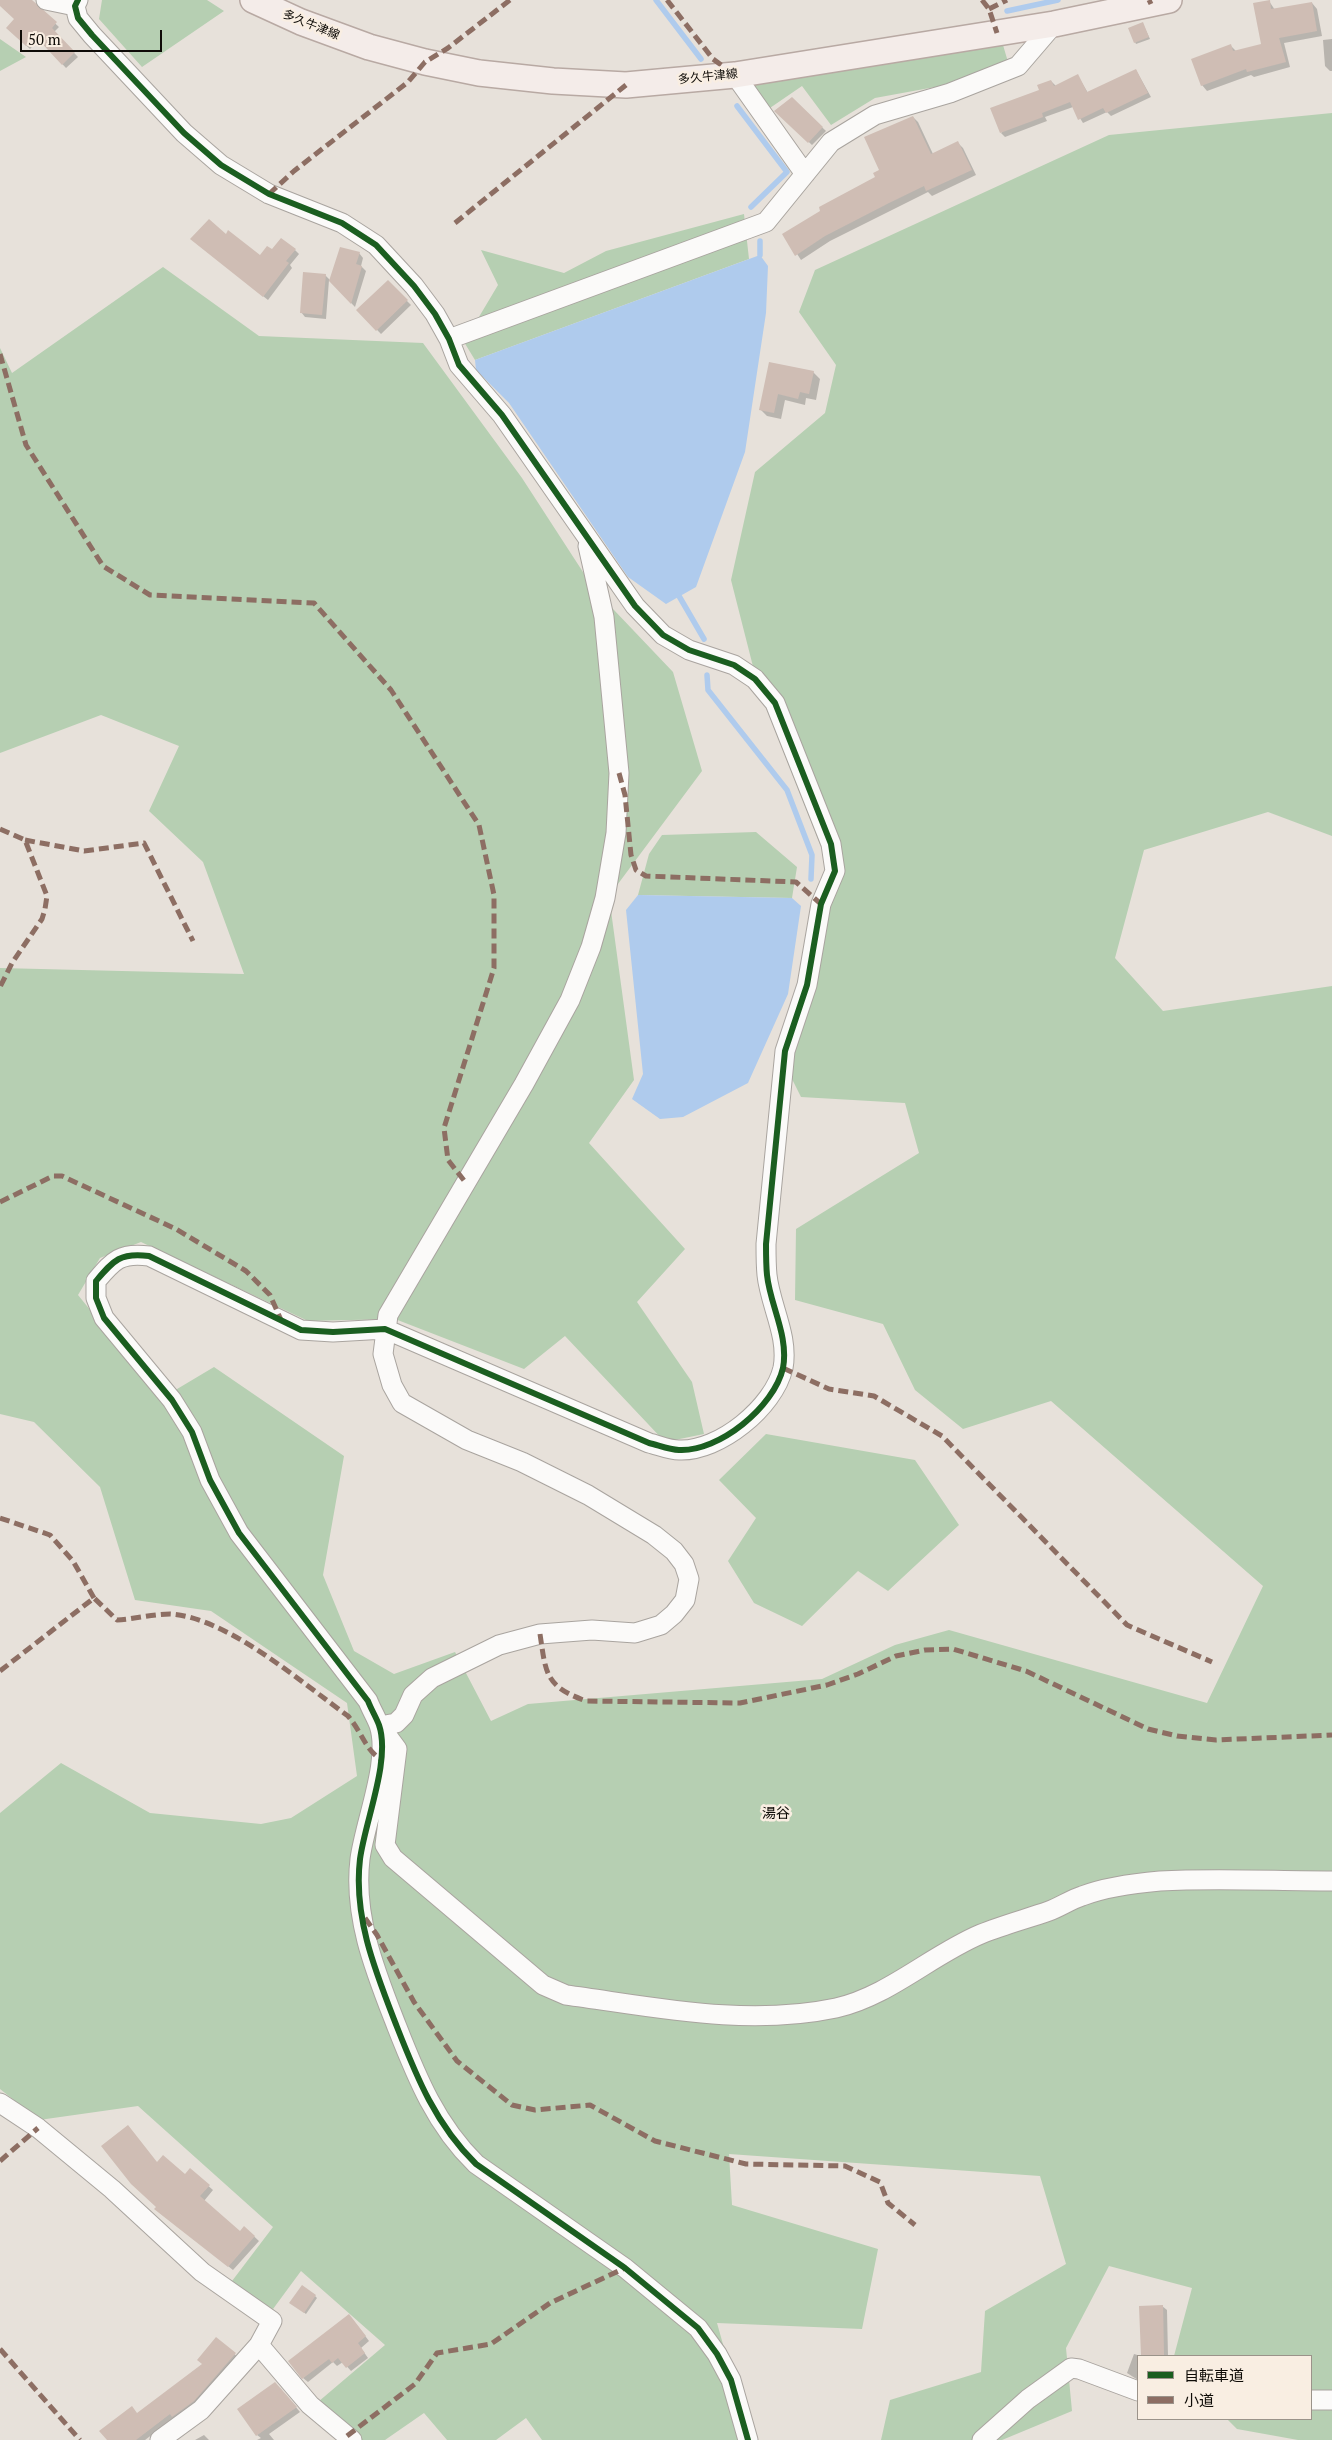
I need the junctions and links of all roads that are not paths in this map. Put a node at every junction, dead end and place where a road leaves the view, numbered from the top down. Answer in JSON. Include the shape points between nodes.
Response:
{"nodes":[{"id":1,"x":46,"y":0,"type":"edge"},
{"id":2,"x":253,"y":0,"type":"edge"},
{"id":3,"x":1169,"y":0,"type":"edge"},
{"id":4,"x":76,"y":3,"type":"edge"},
{"id":5,"x":1054,"y":24,"type":"junction"},
{"id":6,"x":735,"y":75,"type":"junction"},
{"id":7,"x":805,"y":174,"type":"junction"},
{"id":8,"x":449,"y":339,"type":"junction"},
{"id":9,"x":584,"y":533,"type":"junction"},
{"id":10,"x":385,"y":1329,"type":"junction"},
{"id":11,"x":380,"y":1726,"type":"junction"},
{"id":12,"x":1332,"y":1881,"type":"edge"},
{"id":13,"x":0,"y":2103,"type":"edge"},
{"id":14,"x":259,"y":2345,"type":"junction"},
{"id":15,"x":1137,"y":2391,"type":"edge"},
{"id":16,"x":1312,"y":2400,"type":"edge"},
{"id":17,"x":1332,"y":2400,"type":"edge"},
{"id":18,"x":160,"y":2440,"type":"edge"},
{"id":19,"x":352,"y":2440,"type":"edge"},
{"id":20,"x":748,"y":2440,"type":"edge"},
{"id":21,"x":982,"y":2440,"type":"edge"}],
"edges":[{"from":1,"to":4,"type":"street"},
{"from":2,"to":6,"type":"main road","name":"多久牛津線","via":[[369,47],[478,73],[626,85]]},
{"from":3,"to":5,"type":"main road","name":"多久牛津線"},
{"from":4,"to":8,"type":"street","via":[[78,18],[92,35],[184,134],[221,165],[270,194],[342,224],[376,245],[414,286]]},
{"from":5,"to":6,"type":"main road","name":"多久牛津線"},
{"from":5,"to":7,"type":"street","via":[[1018,66],[950,93],[875,116],[831,142]]},
{"from":6,"to":7,"type":"street"},
{"from":7,"to":8,"type":"street","via":[[766,222]]},
{"from":8,"to":9,"type":"street","via":[[458,365],[502,415]]},
{"from":9,"to":10,"type":"street","via":[[604,617],[619,773],[616,833],[605,898],[591,947],[570,1000],[388,1315]]},
{"from":9,"to":10,"type":"street","via":[[635,606],[662,635],[755,678],[775,703],[831,844],[835,871],[821,904],[807,985],[785,1052],[766,1244],[767,1275],[782,1337],[783,1368],[770,1397],[738,1430],[711,1444],[679,1450],[649,1443]]},
{"from":10,"to":11,"type":"street","via":[[383,1354],[392,1385],[402,1403],[468,1440],[588,1495],[674,1551],[684,1564],[689,1579],[685,1600],[661,1624],[635,1633],[592,1630],[540,1634],[499,1645],[432,1678],[413,1695],[404,1715],[396,1723]]},
{"from":10,"to":11,"type":"street","via":[[300,1330],[148,1256],[132,1254],[113,1261],[96,1281],[96,1298],[104,1318],[172,1400],[192,1432],[210,1480],[239,1533],[368,1701]]},
{"from":11,"to":12,"type":"street","via":[[397,1749],[386,1845],[393,1858],[543,1985],[566,1995],[726,2016],[782,2015],[834,2008],[860,2002],[908,1976],[949,1948],[982,1933],[1083,1896],[1159,1881]]},
{"from":11,"to":20,"type":"street","via":[[382,1760],[360,1860],[360,1912],[375,1972],[430,2104],[457,2146],[476,2164],[625,2268],[698,2328],[718,2354],[731,2380]]},
{"from":13,"to":14,"type":"street","via":[[38,2128],[112,2189],[202,2272],[272,2322]]},
{"from":14,"to":18,"type":"street","via":[[201,2410]]},
{"from":14,"to":19,"type":"street","via":[[310,2405]]},
{"from":15,"to":21,"type":"street","via":[[1071,2368],[1021,2405]]},
{"from":16,"to":17,"type":"street"}]}
